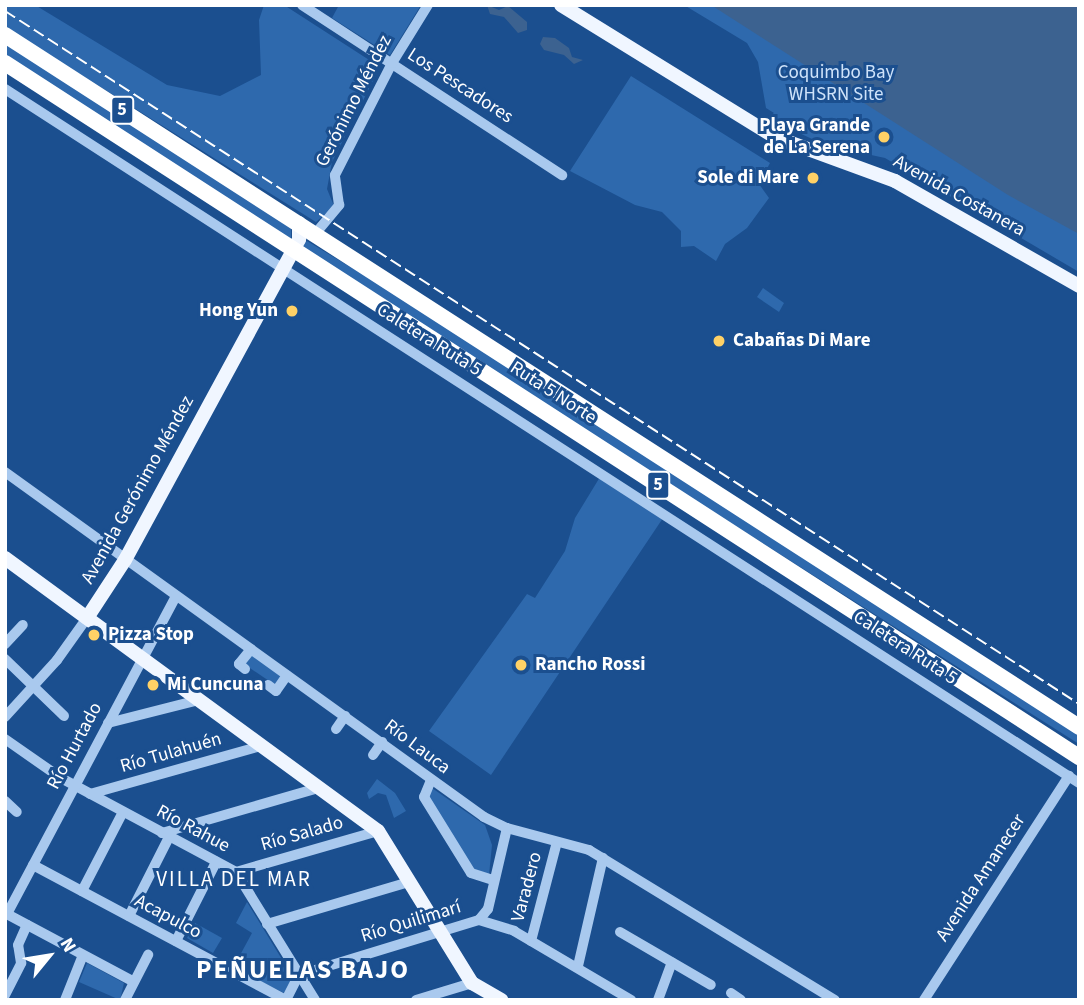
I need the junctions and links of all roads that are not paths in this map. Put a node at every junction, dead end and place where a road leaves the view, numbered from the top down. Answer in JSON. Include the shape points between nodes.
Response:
{"nodes":[{"id":1,"x":302,"y":5,"type":"edge"},
{"id":2,"x":428,"y":5,"type":"edge"},
{"id":3,"x":561,"y":5,"type":"edge"},
{"id":4,"x":5,"y":35,"type":"edge"},
{"id":5,"x":5,"y":63,"type":"edge"},
{"id":6,"x":391,"y":63,"type":"junction"},
{"id":7,"x":5,"y":89,"type":"edge"},
{"id":8,"x":562,"y":175,"type":"dead end"},
{"id":9,"x":315,"y":234,"type":"junction"},
{"id":10,"x":297,"y":238,"type":"junction"},
{"id":11,"x":283,"y":268,"type":"junction"},
{"id":12,"x":1079,"y":286,"type":"edge"},
{"id":13,"x":5,"y":472,"type":"edge"},
{"id":14,"x":5,"y":558,"type":"edge"},
{"id":15,"x":125,"y":560,"type":"junction"},
{"id":16,"x":176,"y":596,"type":"junction"},
{"id":17,"x":87,"y":618,"type":"junction"},
{"id":18,"x":23,"y":625,"type":"dead end"},
{"id":19,"x":5,"y":644,"type":"edge"},
{"id":20,"x":251,"y":649,"type":"junction"},
{"id":21,"x":142,"y":658,"type":"junction"},
{"id":22,"x":5,"y":659,"type":"edge"},
{"id":23,"x":245,"y":669,"type":"dead end"},
{"id":24,"x":287,"y":675,"type":"junction"},
{"id":25,"x":268,"y":685,"type":"dead end"},
{"id":26,"x":33,"y":686,"type":"junction"},
{"id":27,"x":199,"y":700,"type":"junction"},
{"id":28,"x":65,"y":716,"type":"dead end"},
{"id":29,"x":345,"y":716,"type":"junction"},
{"id":30,"x":5,"y":717,"type":"edge"},
{"id":31,"x":108,"y":723,"type":"junction"},
{"id":32,"x":1079,"y":727,"type":"edge"},
{"id":33,"x":335,"y":729,"type":"dead end"},
{"id":34,"x":5,"y":738,"type":"edge"},
{"id":35,"x":382,"y":742,"type":"junction"},
{"id":36,"x":261,"y":746,"type":"junction"},
{"id":37,"x":373,"y":755,"type":"dead end"},
{"id":38,"x":1079,"y":757,"type":"edge"},
{"id":39,"x":1074,"y":779,"type":"edge"},
{"id":40,"x":431,"y":780,"type":"junction"},
{"id":41,"x":74,"y":785,"type":"junction"},
{"id":42,"x":318,"y":788,"type":"junction"},
{"id":43,"x":90,"y":794,"type":"junction"},
{"id":44,"x":5,"y":801,"type":"edge"},
{"id":45,"x":123,"y":811,"type":"junction"},
{"id":46,"x":17,"y":812,"type":"dead end"},
{"id":47,"x":484,"y":817,"type":"junction"},
{"id":48,"x":507,"y":828,"type":"junction"},
{"id":49,"x":377,"y":831,"type":"junction"},
{"id":50,"x":166,"y":835,"type":"junction"},
{"id":51,"x":557,"y":842,"type":"junction"},
{"id":52,"x":603,"y":858,"type":"junction"},
{"id":53,"x":498,"y":859,"type":"junction"},
{"id":54,"x":216,"y":862,"type":"junction"},
{"id":55,"x":33,"y":864,"type":"junction"},
{"id":56,"x":236,"y":872,"type":"junction"},
{"id":57,"x":493,"y":880,"type":"junction"},
{"id":58,"x":409,"y":882,"type":"junction"},
{"id":59,"x":82,"y":891,"type":"junction"},
{"id":60,"x":488,"y":909,"type":"junction"},
{"id":61,"x":6,"y":913,"type":"edge"},
{"id":62,"x":129,"y":916,"type":"junction"},
{"id":63,"x":480,"y":920,"type":"junction"},
{"id":64,"x":267,"y":924,"type":"junction"},
{"id":65,"x":497,"y":924,"type":"junction"},
{"id":66,"x":27,"y":925,"type":"junction"},
{"id":67,"x":440,"y":932,"type":"junction"},
{"id":68,"x":620,"y":932,"type":"dead end"},
{"id":69,"x":176,"y":941,"type":"junction"},
{"id":70,"x":531,"y":941,"type":"junction"},
{"id":71,"x":83,"y":955,"type":"junction"},
{"id":72,"x":148,"y":955,"type":"dead end"},
{"id":73,"x":672,"y":962,"type":"junction"},
{"id":74,"x":578,"y":967,"type":"junction"},
{"id":75,"x":299,"y":975,"type":"junction"},
{"id":76,"x":134,"y":982,"type":"junction"},
{"id":77,"x":472,"y":983,"type":"junction"},
{"id":78,"x":711,"y":985,"type":"dead end"},
{"id":79,"x":5,"y":995,"type":"edge"},
{"id":80,"x":65,"y":1000,"type":"edge"},
{"id":81,"x":125,"y":1000,"type":"edge"},
{"id":82,"x":286,"y":1000,"type":"edge"},
{"id":83,"x":315,"y":1000,"type":"edge"},
{"id":84,"x":416,"y":1000,"type":"edge"},
{"id":85,"x":501,"y":1000,"type":"edge"},
{"id":86,"x":631,"y":1000,"type":"edge"},
{"id":87,"x":658,"y":1000,"type":"edge"},
{"id":88,"x":835,"y":1000,"type":"edge"},
{"id":89,"x":924,"y":1000,"type":"edge"}],
"edges":[{"from":1,"to":6,"type":"street","name":"Los Pescadores"},
{"from":2,"to":6,"type":"street","name":"Gerónimo Méndez"},
{"from":3,"to":12,"type":"main road","name":"Avenida Costanera","via":[[775,137],[913,190]]},
{"from":4,"to":10,"type":"highway","name":"Ruta 5 Norte","number":"5"},
{"from":5,"to":10,"type":"highway","name":"Ruta 5 Norte","number":"5"},
{"from":6,"to":8,"type":"street","name":"Los Pescadores"},
{"from":6,"to":9,"type":"street","name":"Gerónimo Méndez","via":[[335,175],[339,205]]},
{"from":7,"to":11,"type":"street","name":"Caletera Ruta 5"},
{"from":9,"to":10,"type":"highway","name":"Ruta 5 Norte","number":"5"},
{"from":9,"to":32,"type":"highway","name":"Ruta 5 Norte","number":"5"},
{"from":10,"to":11,"type":"main road"},
{"from":10,"to":38,"type":"highway","name":"Ruta 5 Norte","number":"5"},
{"from":11,"to":15,"type":"main road","name":"Avenida Gerónimo Méndez"},
{"from":11,"to":39,"type":"street","name":"Caletera Ruta 5"},
{"from":13,"to":15,"type":"street","name":"Río Lauca"},
{"from":14,"to":17,"type":"main road"},
{"from":15,"to":16,"type":"street","name":"Río Lauca"},
{"from":15,"to":17,"type":"main road","name":"Avenida Gerónimo Méndez"},
{"from":16,"to":20,"type":"street","name":"Río Lauca"},
{"from":16,"to":21,"type":"street","name":"Río Hurtado"},
{"from":17,"to":21,"type":"main road"},
{"from":17,"to":26,"type":"street","name":"Avenida Gerónimo Méndez"},
{"from":18,"to":19,"type":"street"},
{"from":20,"to":23,"type":"street","via":[[239,664]]},
{"from":20,"to":24,"type":"street","name":"Río Lauca"},
{"from":21,"to":27,"type":"main road"},
{"from":21,"to":31,"type":"street","name":"Río Hurtado"},
{"from":22,"to":26,"type":"street"},
{"from":24,"to":25,"type":"street","via":[[276,691]]},
{"from":24,"to":29,"type":"street","name":"Río Lauca"},
{"from":26,"to":28,"type":"street"},
{"from":26,"to":30,"type":"street","name":"Avenida Gerónimo Méndez"},
{"from":27,"to":31,"type":"street"},
{"from":27,"to":36,"type":"main road"},
{"from":29,"to":33,"type":"street"},
{"from":29,"to":35,"type":"street","name":"Río Lauca"},
{"from":31,"to":41,"type":"street","name":"Río Hurtado"},
{"from":34,"to":41,"type":"street","name":"Río Rahue"},
{"from":35,"to":37,"type":"street"},
{"from":35,"to":40,"type":"street","name":"Río Lauca"},
{"from":36,"to":42,"type":"main road"},
{"from":36,"to":43,"type":"street","name":"Río Tulahuén"},
{"from":39,"to":89,"type":"street","name":"Avenida Amanecer"},
{"from":40,"to":47,"type":"street","name":"Río Lauca"},
{"from":40,"to":57,"type":"street","via":[[424,797],[471,873]]},
{"from":41,"to":43,"type":"street","name":"Río Rahue"},
{"from":41,"to":55,"type":"street","name":"Río Hurtado"},
{"from":42,"to":49,"type":"main road"},
{"from":42,"to":50,"type":"street"},
{"from":43,"to":45,"type":"street","name":"Río Rahue"},
{"from":44,"to":46,"type":"street"},
{"from":45,"to":50,"type":"street","name":"Río Rahue"},
{"from":45,"to":59,"type":"street"},
{"from":47,"to":48,"type":"street","name":"Río Lauca"},
{"from":47,"to":53,"type":"street","via":[[495,838]]},
{"from":48,"to":51,"type":"street","name":"Río Lauca"},
{"from":48,"to":53,"type":"street"},
{"from":49,"to":56,"type":"street","name":"Río Salado"},
{"from":49,"to":58,"type":"main road"},
{"from":50,"to":54,"type":"street","name":"Río Rahue"},
{"from":50,"to":62,"type":"street"},
{"from":51,"to":52,"type":"street","name":"Río Lauca"},
{"from":51,"to":70,"type":"street","name":"Varadero"},
{"from":52,"to":74,"type":"street"},
{"from":52,"to":88,"type":"street","name":"Río Lauca"},
{"from":53,"to":57,"type":"street"},
{"from":54,"to":56,"type":"street","name":"Río Rahue"},
{"from":54,"to":69,"type":"street"},
{"from":55,"to":59,"type":"street","name":"Acapulco"},
{"from":55,"to":61,"type":"street","name":"Río Hurtado"},
{"from":56,"to":64,"type":"street","name":"Río Rahue"},
{"from":57,"to":60,"type":"street"},
{"from":58,"to":64,"type":"street"},
{"from":58,"to":67,"type":"main road"},
{"from":59,"to":62,"type":"street","name":"Acapulco"},
{"from":60,"to":63,"type":"street"},
{"from":60,"to":65,"type":"street"},
{"from":61,"to":66,"type":"street"},
{"from":62,"to":69,"type":"street","name":"Acapulco"},
{"from":63,"to":65,"type":"street"},
{"from":63,"to":67,"type":"street","name":"Río Quilimarí"},
{"from":64,"to":75,"type":"street","name":"Río Rahue"},
{"from":65,"to":70,"type":"street"},
{"from":66,"to":71,"type":"street"},
{"from":66,"to":79,"type":"street","via":[[18,945],[21,963]]},
{"from":67,"to":75,"type":"street","name":"Río Quilimarí"},
{"from":67,"to":77,"type":"main road"},
{"from":68,"to":73,"type":"street"},
{"from":69,"to":82,"type":"street","name":"Acapulco"},
{"from":70,"to":74,"type":"street"},
{"from":71,"to":76,"type":"street"},
{"from":71,"to":80,"type":"street"},
{"from":72,"to":76,"type":"street"},
{"from":73,"to":78,"type":"street"},
{"from":73,"to":87,"type":"street"},
{"from":74,"to":86,"type":"street"},
{"from":75,"to":82,"type":"street"},
{"from":75,"to":83,"type":"street","name":"Río Rahue"},
{"from":76,"to":81,"type":"street"},
{"from":77,"to":84,"type":"street"},
{"from":77,"to":85,"type":"main road"}]}
